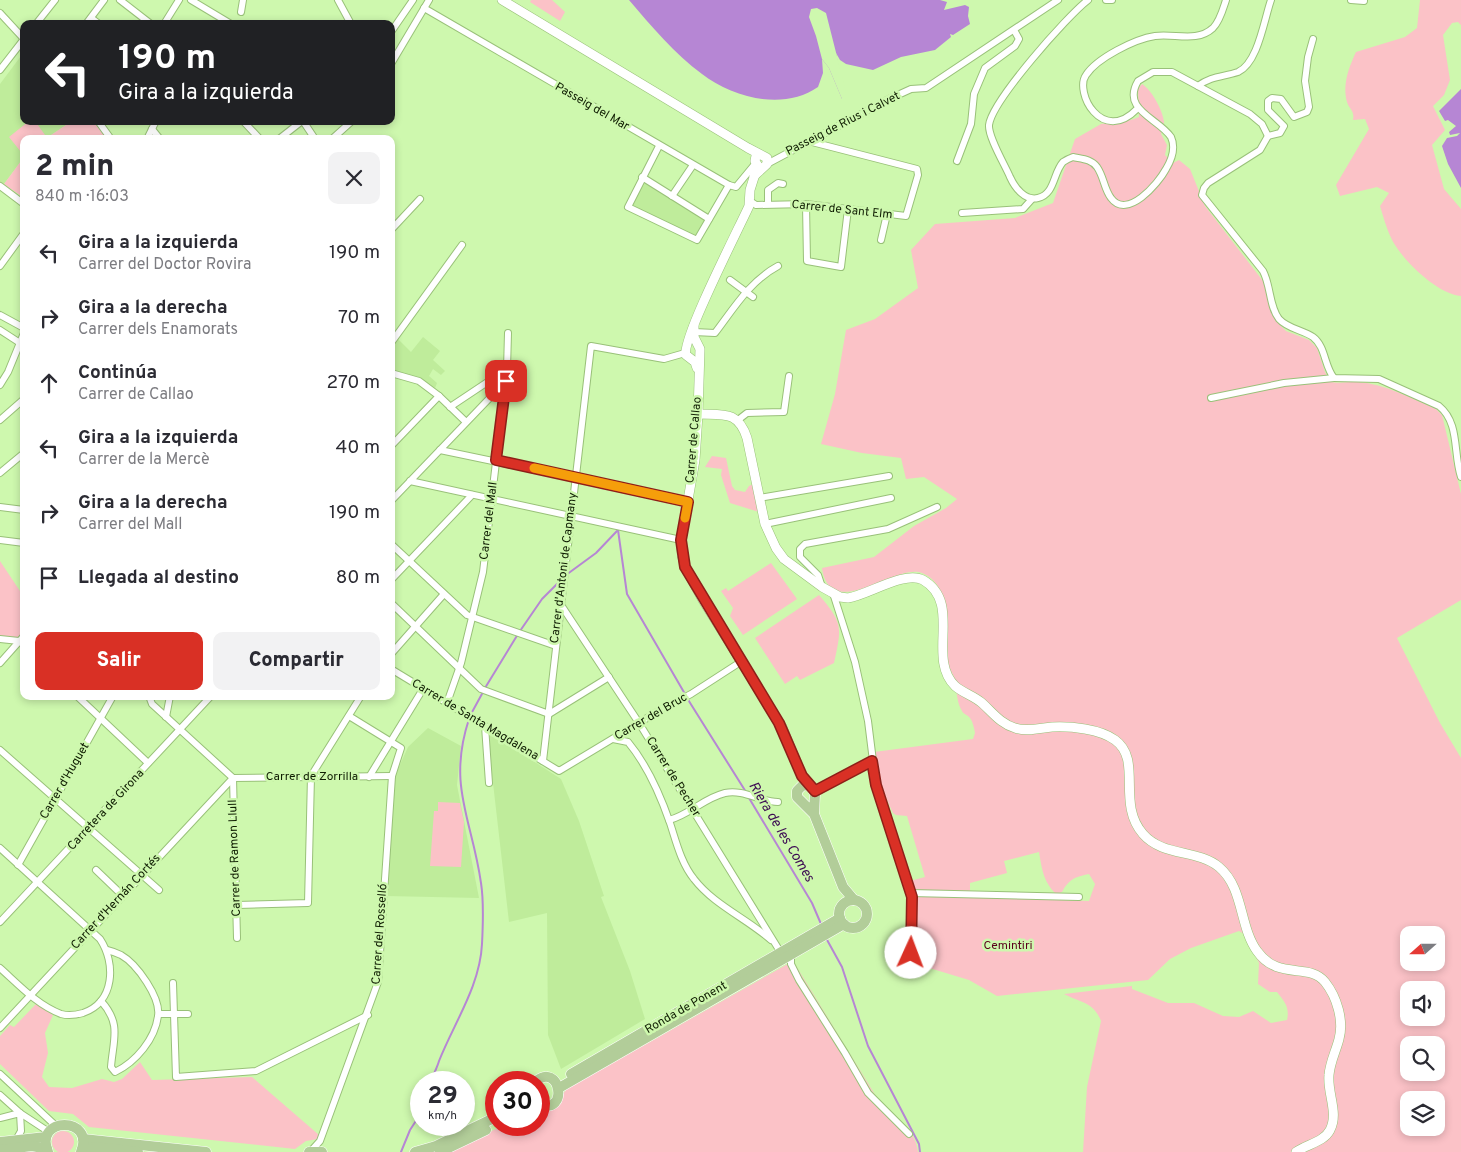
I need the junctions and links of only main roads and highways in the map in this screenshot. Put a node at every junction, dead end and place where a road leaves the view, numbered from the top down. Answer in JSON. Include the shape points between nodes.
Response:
{"nodes":[{"id":1,"x":502,"y":0,"type":"edge"},
{"id":2,"x":694,"y":329,"type":"junction"},
{"id":3,"x":690,"y":353,"type":"junction"},
{"id":4,"x":698,"y":414,"type":"junction"},
{"id":5,"x":807,"y":790,"type":"joint"},
{"id":6,"x":843,"y":887,"type":"junction"},
{"id":7,"x":854,"y":900,"type":"junction"},
{"id":8,"x":842,"y":905,"type":"junction"},
{"id":9,"x":842,"y":921,"type":"junction"},
{"id":10,"x":550,"y":1081,"type":"edge"},
{"id":11,"x":557,"y":1086,"type":"junction"},
{"id":12,"x":550,"y":1104,"type":"edge"},
{"id":13,"x":485,"y":1122,"type":"edge"},
{"id":14,"x":485,"y":1131,"type":"edge"},
{"id":15,"x":51,"y":1132,"type":"junction"},
{"id":16,"x":0,"y":1142,"type":"edge"},
{"id":17,"x":82,"y":1147,"type":"edge"},
{"id":18,"x":0,"y":1150,"type":"edge"},
{"id":19,"x":47,"y":1151,"type":"edge"},
{"id":20,"x":138,"y":1152,"type":"edge"},
{"id":21,"x":206,"y":1152,"type":"edge"},
{"id":22,"x":415,"y":1152,"type":"edge"},
{"id":23,"x":440,"y":1152,"type":"edge"},
{"id":24,"x":1296,"y":1152,"type":"edge"}],
"edges":[{"from":1,"to":2,"type":"main road","via":[[748,148],[763,161],[754,176],[750,201]]},
{"from":2,"to":3,"type":"main road"},
{"from":2,"to":3,"type":"main road","name":"Carrer de Callao","via":[[700,352]]},
{"from":3,"to":4,"type":"main road","name":"Carrer de Callao","via":[[698,369]]},
{"from":4,"to":5,"type":"main road","name":"Carrer de Callao","via":[[695,460],[681,540],[685,567],[782,727]]},
{"from":4,"to":24,"type":"main road","via":[[731,416],[738,420],[747,438],[765,524],[784,559],[822,587],[848,598],[905,577],[916,577],[929,584],[942,607],[945,669],[955,686],[982,703],[996,718],[1016,729],[1072,728],[1104,734],[1115,740],[1129,761],[1128,798],[1131,811],[1144,834],[1163,848],[1211,862],[1220,868],[1234,890],[1254,947],[1261,957],[1277,968],[1310,973],[1325,982],[1341,1023],[1329,1075],[1333,1124],[1326,1136]]},
{"from":5,"to":6,"type":"main road"},
{"from":6,"to":7,"type":"main road"},
{"from":6,"to":8,"type":"main road"},
{"from":7,"to":8,"type":"main road"},
{"from":7,"to":9,"type":"main road","via":[[864,905],[866,919],[856,927]]},
{"from":8,"to":9,"type":"main road"},
{"from":9,"to":11,"type":"main road"},
{"from":10,"to":11,"type":"main road"},
{"from":11,"to":12,"type":"main road","via":[[559,1096]]},
{"from":13,"to":22,"type":"main road","via":[[436,1146]]},
{"from":14,"to":23,"type":"main road"},
{"from":15,"to":16,"type":"main road"},
{"from":15,"to":17,"type":"main road","via":[[65,1124],[73,1126],[79,1131]]},
{"from":15,"to":19,"type":"main road"},
{"from":17,"to":20,"type":"main road"},
{"from":17,"to":21,"type":"main road"},
{"from":18,"to":19,"type":"main road","via":[[32,1146]]}]}
